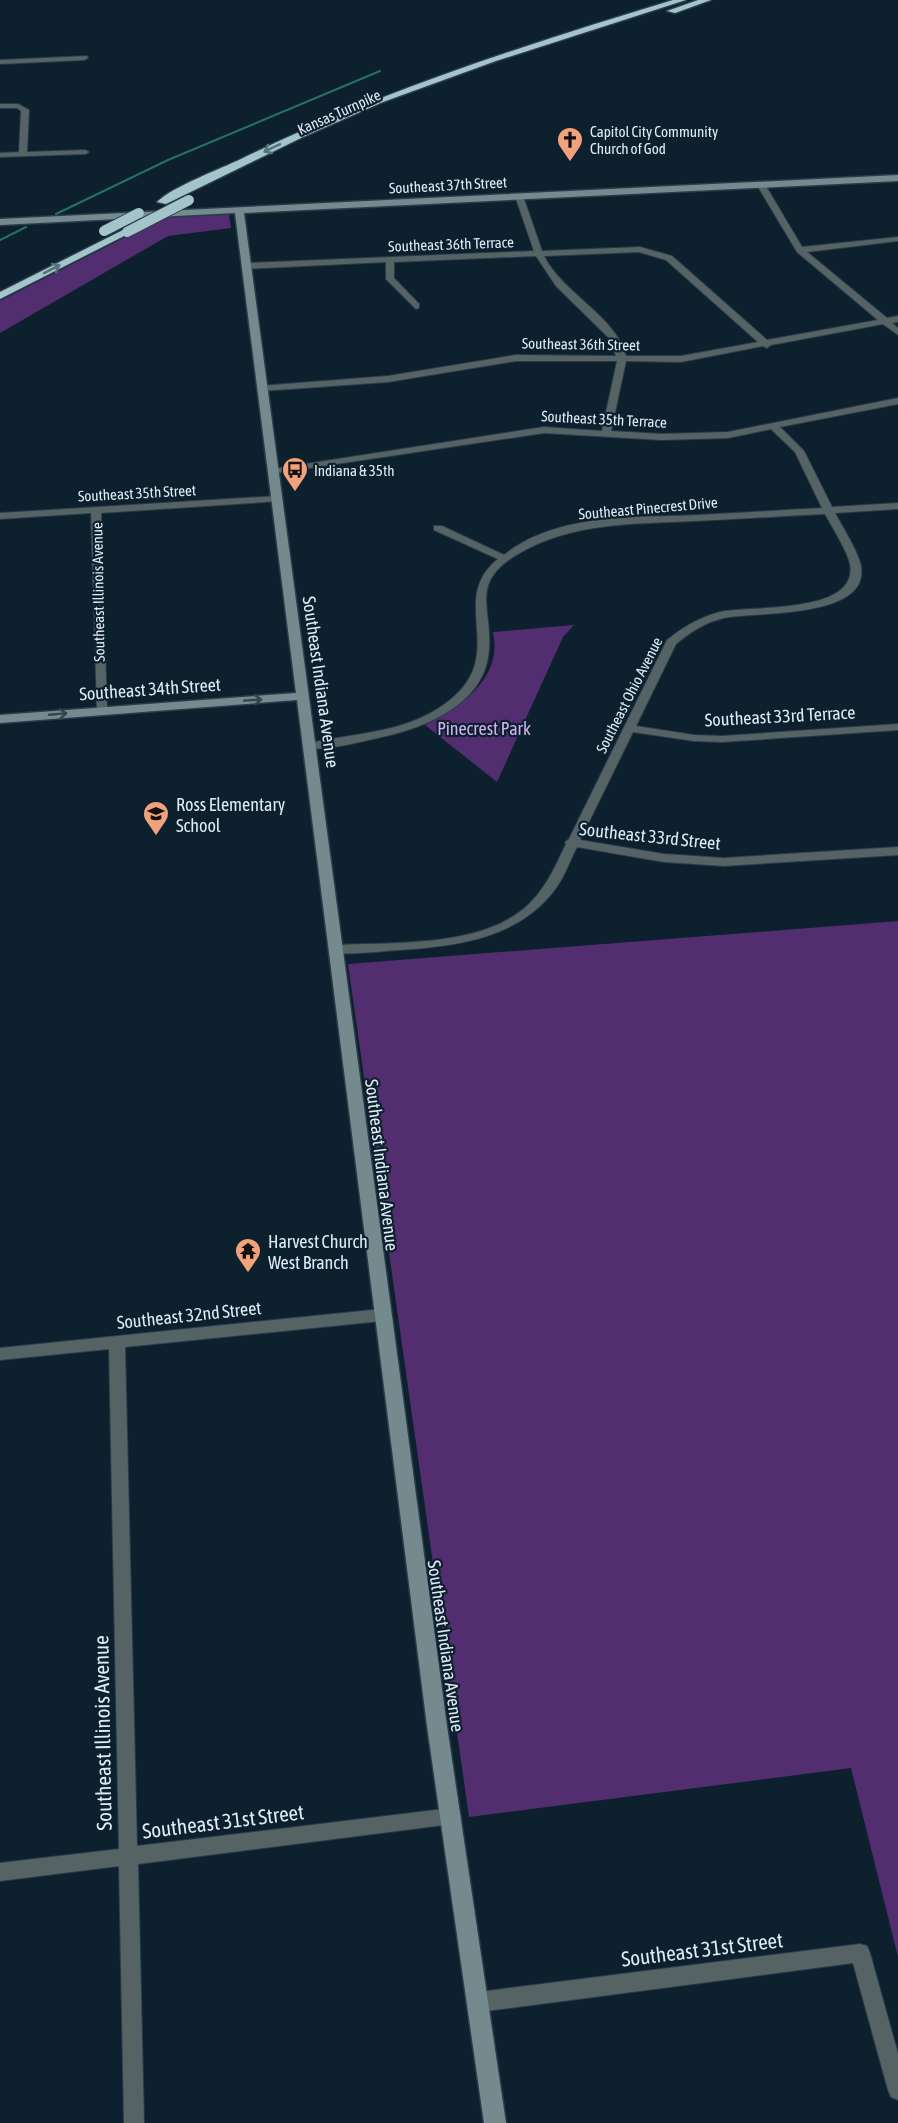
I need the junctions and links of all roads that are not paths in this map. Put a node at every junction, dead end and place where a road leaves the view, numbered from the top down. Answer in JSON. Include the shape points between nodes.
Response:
{"nodes":[{"id":1,"x":682,"y":0,"type":"edge"},
{"id":2,"x":707,"y":0,"type":"edge"},
{"id":3,"x":84,"y":58,"type":"dead end"},
{"id":4,"x":0,"y":62,"type":"edge"},
{"id":5,"x":0,"y":106,"type":"edge"},
{"id":6,"x":86,"y":152,"type":"dead end"},
{"id":7,"x":23,"y":154,"type":"junction"},
{"id":8,"x":0,"y":155,"type":"edge"},
{"id":9,"x":898,"y":178,"type":"edge"},
{"id":10,"x":761,"y":184,"type":"junction"},
{"id":11,"x":519,"y":196,"type":"junction"},
{"id":12,"x":238,"y":210,"type":"junction"},
{"id":13,"x":0,"y":222,"type":"edge"},
{"id":14,"x":898,"y":239,"type":"edge"},
{"id":15,"x":800,"y":250,"type":"junction"},
{"id":16,"x":539,"y":254,"type":"junction"},
{"id":17,"x":390,"y":259,"type":"junction"},
{"id":18,"x":246,"y":266,"type":"junction"},
{"id":19,"x":0,"y":283,"type":"edge"},
{"id":20,"x":0,"y":296,"type":"edge"},
{"id":21,"x":416,"y":306,"type":"dead end"},
{"id":22,"x":898,"y":319,"type":"edge"},
{"id":23,"x":885,"y":321,"type":"junction"},
{"id":24,"x":898,"y":332,"type":"edge"},
{"id":25,"x":767,"y":345,"type":"junction"},
{"id":26,"x":622,"y":360,"type":"junction"},
{"id":27,"x":262,"y":388,"type":"junction"},
{"id":28,"x":898,"y":401,"type":"edge"},
{"id":29,"x":774,"y":427,"type":"junction"},
{"id":30,"x":606,"y":433,"type":"junction"},
{"id":31,"x":273,"y":472,"type":"junction"},
{"id":32,"x":277,"y":500,"type":"junction"},
{"id":33,"x":898,"y":507,"type":"edge"},
{"id":34,"x":96,"y":510,"type":"junction"},
{"id":35,"x":828,"y":511,"type":"junction"},
{"id":36,"x":0,"y":516,"type":"edge"},
{"id":37,"x":438,"y":528,"type":"dead end"},
{"id":38,"x":505,"y":559,"type":"junction"},
{"id":39,"x":303,"y":696,"type":"junction"},
{"id":40,"x":101,"y":710,"type":"junction"},
{"id":41,"x":0,"y":718,"type":"edge"},
{"id":42,"x":898,"y":727,"type":"edge"},
{"id":43,"x":628,"y":728,"type":"junction"},
{"id":44,"x":310,"y":746,"type":"junction"},
{"id":45,"x":571,"y":842,"type":"junction"},
{"id":46,"x":898,"y":851,"type":"edge"},
{"id":47,"x":335,"y":949,"type":"junction"},
{"id":48,"x":382,"y":1315,"type":"junction"},
{"id":49,"x":117,"y":1342,"type":"junction"},
{"id":50,"x":0,"y":1354,"type":"edge"},
{"id":51,"x":452,"y":1816,"type":"junction"},
{"id":52,"x":128,"y":1857,"type":"junction"},
{"id":53,"x":0,"y":1872,"type":"edge"},
{"id":54,"x":479,"y":2002,"type":"junction"},
{"id":55,"x":898,"y":2090,"type":"edge"},
{"id":56,"x":134,"y":2123,"type":"edge"},
{"id":57,"x":495,"y":2123,"type":"edge"}],
"edges":[{"from":1,"to":19,"type":"highway","name":"Kansas Turnpike","one_way":true,"bridge":true,"via":[[513,52],[297,135]]},
{"from":20,"to":2,"type":"highway","name":"Kansas Turnpike","one_way":true,"bridge":true,"via":[[303,144],[404,100],[540,51]]},
{"from":3,"to":4,"type":"street"},
{"from":5,"to":7,"type":"street","via":[[25,110]]},
{"from":6,"to":7,"type":"street"},
{"from":7,"to":8,"type":"street"},
{"from":9,"to":10,"type":"street","name":"Southeast 37th Street"},
{"from":10,"to":11,"type":"street","name":"Southeast 37th Street"},
{"from":10,"to":15,"type":"street"},
{"from":11,"to":12,"type":"street","name":"Southeast 37th Street"},
{"from":11,"to":16,"type":"street"},
{"from":12,"to":13,"type":"street","name":"Southeast 37th Street"},
{"from":12,"to":18,"type":"street","name":"Southeast Indiana Avenue"},
{"from":14,"to":15,"type":"street"},
{"from":15,"to":23,"type":"street"},
{"from":16,"to":17,"type":"street","name":"Southeast 36th Terrace"},
{"from":16,"to":25,"type":"street","name":"Southeast 36th Terrace","via":[[627,249],[657,253],[669,258]]},
{"from":16,"to":26,"type":"street","via":[[556,281],[614,339]]},
{"from":17,"to":18,"type":"street","name":"Southeast 36th Terrace"},
{"from":17,"to":21,"type":"street","via":[[393,285]]},
{"from":18,"to":27,"type":"street","name":"Southeast Indiana Avenue"},
{"from":22,"to":23,"type":"street","name":"Southeast 36th Street"},
{"from":23,"to":24,"type":"street"},
{"from":23,"to":25,"type":"street","name":"Southeast 36th Street"},
{"from":25,"to":26,"type":"street","name":"Southeast 36th Street","via":[[690,358]]},
{"from":26,"to":27,"type":"street","name":"Southeast 36th Street","via":[[516,358],[388,379]]},
{"from":26,"to":30,"type":"street"},
{"from":27,"to":31,"type":"street","name":"Southeast Indiana Avenue"},
{"from":28,"to":29,"type":"street","name":"Southeast 35th Terrace"},
{"from":29,"to":30,"type":"street","name":"Southeast 35th Terrace","via":[[689,438]]},
{"from":29,"to":35,"type":"street","name":"Southeast Ohio Avenue","via":[[799,451]]},
{"from":30,"to":31,"type":"street","name":"Southeast 35th Terrace","via":[[528,431]]},
{"from":31,"to":32,"type":"street","name":"Southeast Indiana Avenue"},
{"from":32,"to":34,"type":"street","name":"Southeast 35th Street"},
{"from":32,"to":39,"type":"street","name":"Southeast Indiana Avenue"},
{"from":33,"to":35,"type":"street","name":"Southeast Pinecrest Drive"},
{"from":34,"to":36,"type":"street","name":"Southeast 35th Street"},
{"from":34,"to":40,"type":"street","name":"Southeast Illinois Avenue"},
{"from":35,"to":38,"type":"street","name":"Southeast Pinecrest Drive","via":[[592,525],[543,538]]},
{"from":35,"to":43,"type":"street","name":"Southeast Ohio Avenue","via":[[855,563],[857,572],[851,588],[842,596],[819,604],[729,614],[687,629],[667,648]]},
{"from":37,"to":38,"type":"street"},
{"from":38,"to":44,"type":"street","name":"Southeast Pinecrest Drive","via":[[489,575],[479,594],[482,662],[460,696],[409,726],[366,738]]},
{"from":40,"to":39,"type":"street","name":"Southeast 34th Street","one_way":true},
{"from":39,"to":44,"type":"street","name":"Southeast Indiana Avenue"},
{"from":41,"to":40,"type":"street","name":"Southeast 34th Street","one_way":true},
{"from":42,"to":43,"type":"street","name":"Southeast 33rd Terrace","via":[[722,739]]},
{"from":43,"to":45,"type":"street","name":"Southeast Ohio Avenue"},
{"from":44,"to":47,"type":"street","name":"Southeast Indiana Avenue"},
{"from":45,"to":46,"type":"street","name":"Southeast 33rd Street","via":[[664,858],[724,862]]},
{"from":45,"to":47,"type":"street","name":"Southeast 33rd Street","via":[[545,897],[505,927],[463,939]]},
{"from":47,"to":48,"type":"street","name":"Southeast Indiana Avenue"},
{"from":48,"to":49,"type":"street","name":"Southeast 32nd Street"},
{"from":48,"to":51,"type":"street","name":"Southeast Indiana Avenue"},
{"from":49,"to":50,"type":"street","name":"Southeast 32nd Street"},
{"from":49,"to":52,"type":"street","name":"Southeast Illinois Avenue"},
{"from":51,"to":52,"type":"street","name":"Southeast 31st Street"},
{"from":51,"to":54,"type":"street","name":"Southeast Indiana Avenue"},
{"from":52,"to":53,"type":"street","name":"Southeast 31st Street"},
{"from":52,"to":56,"type":"street","name":"Southeast Illinois Avenue"},
{"from":54,"to":55,"type":"street","name":"Southeast 31st Street","via":[[860,1953]]},
{"from":54,"to":57,"type":"street","name":"Southeast Indiana Avenue"}]}
